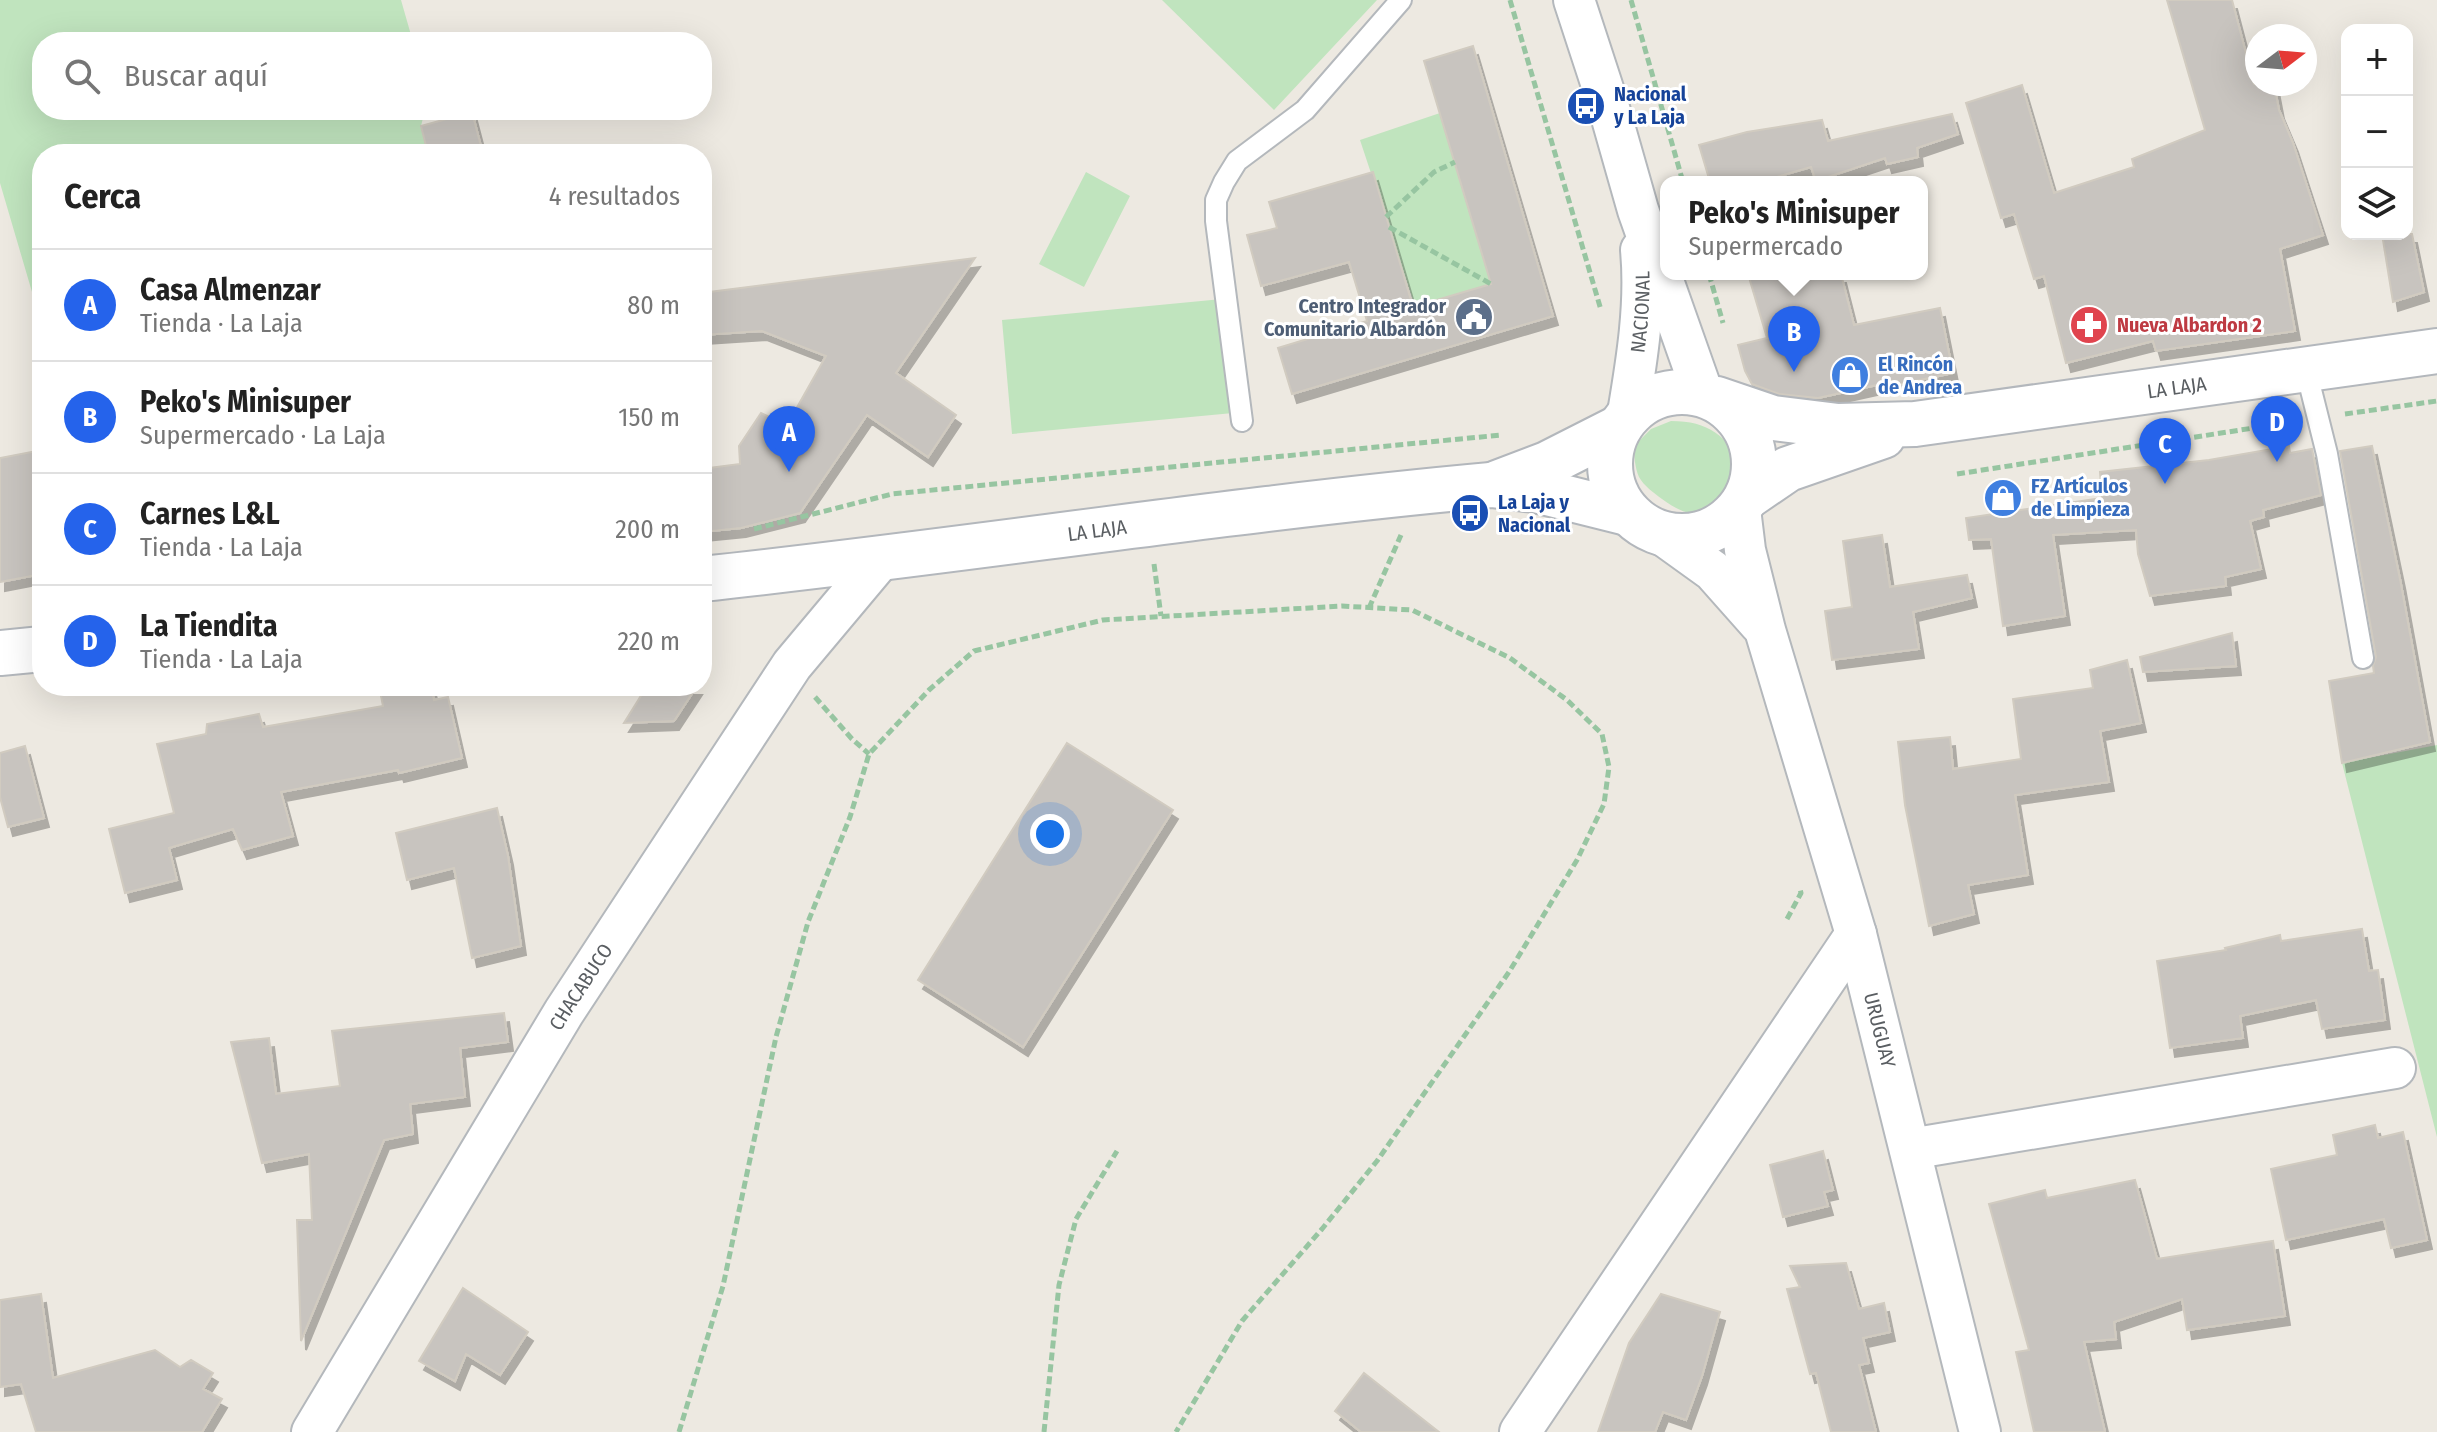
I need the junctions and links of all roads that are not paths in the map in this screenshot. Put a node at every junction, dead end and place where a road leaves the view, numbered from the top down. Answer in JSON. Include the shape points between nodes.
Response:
{"nodes":[{"id":1,"x":1401,"y":0,"type":"edge"},
{"id":2,"x":1574,"y":0,"type":"edge"},
{"id":3,"x":1638,"y":210,"type":"junction"},
{"id":4,"x":1660,"y":267,"type":"edge"},
{"id":5,"x":1665,"y":280,"type":"edge"},
{"id":6,"x":2437,"y":351,"type":"edge"},
{"id":7,"x":2306,"y":370,"type":"junction"},
{"id":8,"x":1710,"y":396,"type":"junction"},
{"id":9,"x":1242,"y":421,"type":"dead end"},
{"id":10,"x":1623,"y":421,"type":"junction"},
{"id":11,"x":1915,"y":424,"type":"junction"},
{"id":12,"x":1491,"y":485,"type":"junction"},
{"id":13,"x":1744,"y":503,"type":"junction"},
{"id":14,"x":1645,"y":524,"type":"junction"},
{"id":15,"x":880,"y":560,"type":"junction"},
{"id":16,"x":712,"y":578,"type":"edge"},
{"id":17,"x":1765,"y":630,"type":"junction"},
{"id":18,"x":32,"y":650,"type":"edge"},
{"id":19,"x":0,"y":653,"type":"edge"},
{"id":20,"x":2363,"y":658,"type":"dead end"},
{"id":21,"x":1856,"y":934,"type":"junction"},
{"id":22,"x":2395,"y":1068,"type":"dead end"},
{"id":23,"x":1910,"y":1149,"type":"junction"},
{"id":24,"x":312,"y":1432,"type":"edge"},
{"id":25,"x":1520,"y":1432,"type":"edge"},
{"id":26,"x":1980,"y":1432,"type":"edge"}],
"edges":[{"from":1,"to":9,"type":"lane","via":[[1305,110],[1237,161],[1216,200]]},
{"from":2,"to":3,"type":"street","name":"NACIONAL"},
{"from":3,"to":4,"type":"street","name":"NACIONAL"},
{"from":3,"to":10,"type":"street","name":"NACIONAL","via":[[1644,275],[1636,363]]},
{"from":5,"to":8,"type":"street","name":"NACIONAL"},
{"from":6,"to":7,"type":"main road","name":"LA LAJA"},
{"from":7,"to":11,"type":"main road","name":"LA LAJA"},
{"from":7,"to":20,"type":"lane"},
{"from":8,"to":10,"type":"main road","via":[[1663,393]]},
{"from":8,"to":11,"type":"main road","name":"LA LAJA","via":[[1773,418],[1838,426]]},
{"from":8,"to":13,"type":"main road","via":[[1744,425],[1755,461]]},
{"from":10,"to":12,"type":"main road","name":"LA LAJA","via":[[1547,464]]},
{"from":10,"to":14,"type":"main road","via":[[1609,456],[1612,486]]},
{"from":11,"to":13,"type":"main road","name":"LA LAJA","via":[[1788,469]]},
{"from":12,"to":14,"type":"main road","name":"LA LAJA","via":[[1535,490]]},
{"from":12,"to":15,"type":"main road","name":"LA LAJA"},
{"from":13,"to":14,"type":"main road","via":[[1718,528],[1691,537]]},
{"from":13,"to":17,"type":"street","name":"URUGUAY","via":[[1745,550]]},
{"from":14,"to":17,"type":"street","name":"URUGUAY","via":[[1713,571]]},
{"from":15,"to":16,"type":"main road","name":"LA LAJA"},
{"from":15,"to":24,"type":"street","name":"CHACABUCO","via":[[792,665],[564,1012]]},
{"from":17,"to":21,"type":"street","name":"URUGUAY"},
{"from":18,"to":19,"type":"main road"},
{"from":21,"to":23,"type":"street","name":"URUGUAY"},
{"from":21,"to":25,"type":"street"},
{"from":22,"to":23,"type":"street"},
{"from":23,"to":26,"type":"street","name":"URUGUAY"}]}
